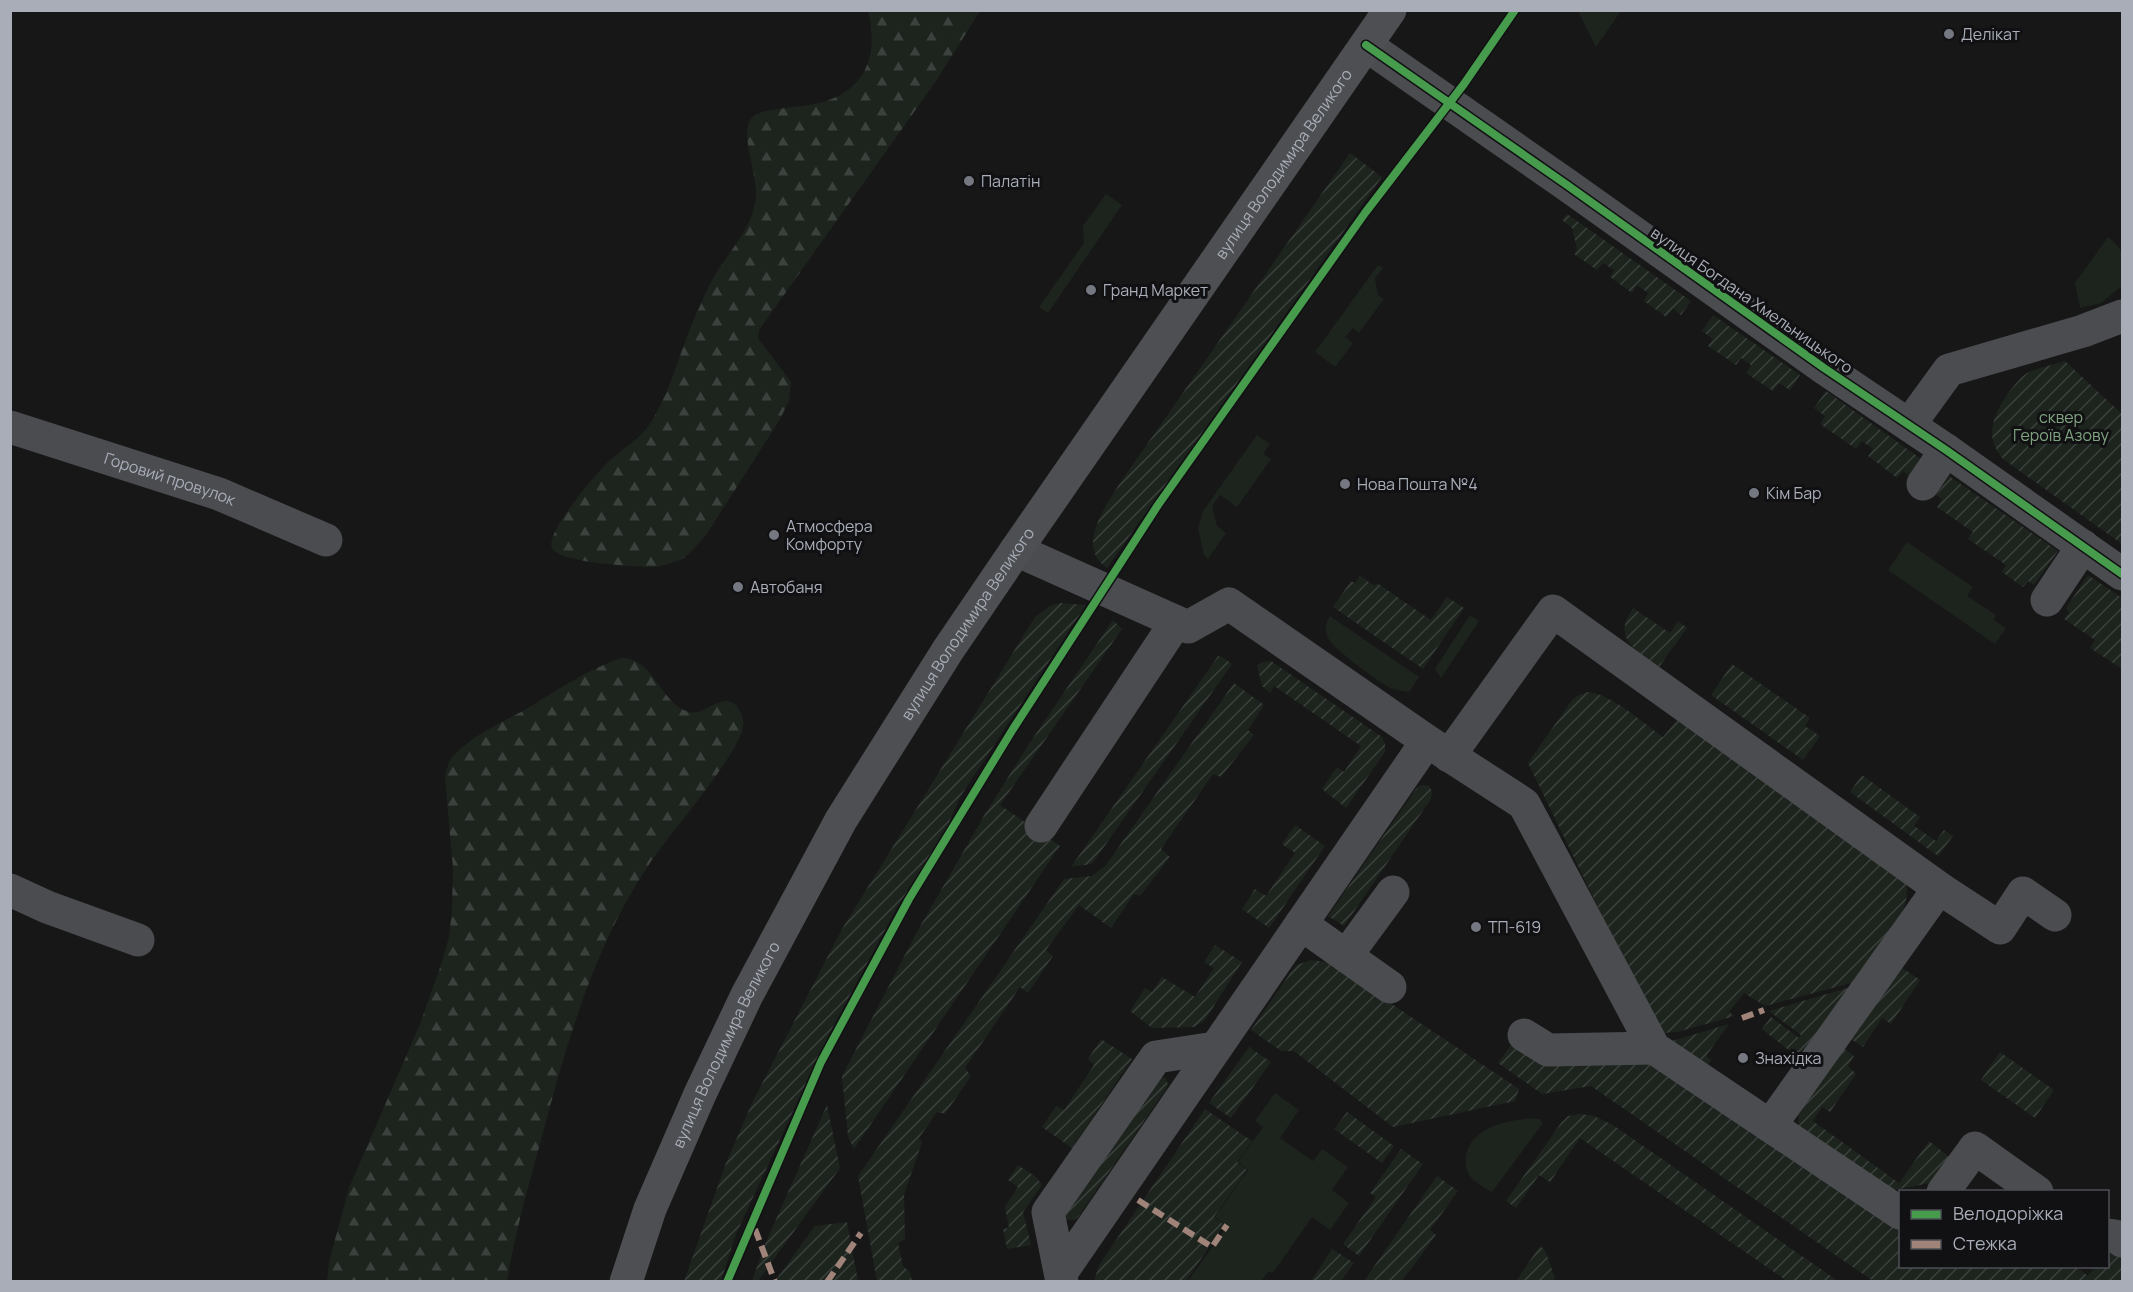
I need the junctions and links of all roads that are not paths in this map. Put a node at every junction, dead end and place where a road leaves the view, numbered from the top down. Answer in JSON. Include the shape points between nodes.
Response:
{"nodes":[{"id":1,"x":1390,"y":10,"type":"edge"},
{"id":2,"x":1366,"y":45,"type":"junction"},
{"id":3,"x":2122,"y":316,"type":"edge"},
{"id":4,"x":1909,"y":425,"type":"junction"},
{"id":5,"x":10,"y":427,"type":"edge"},
{"id":6,"x":1946,"y":450,"type":"junction"},
{"id":7,"x":1923,"y":484,"type":"dead end"},
{"id":8,"x":326,"y":540,"type":"dead end"},
{"id":9,"x":2083,"y":546,"type":"junction"},
{"id":10,"x":1016,"y":550,"type":"junction"},
{"id":11,"x":2122,"y":574,"type":"edge"},
{"id":12,"x":2047,"y":600,"type":"dead end"},
{"id":13,"x":1176,"y":622,"type":"junction"},
{"id":14,"x":1438,"y":749,"type":"junction"},
{"id":15,"x":1041,"y":826,"type":"dead end"},
{"id":16,"x":1939,"y":888,"type":"junction"},
{"id":17,"x":10,"y":890,"type":"edge"},
{"id":18,"x":1393,"y":892,"type":"dead end"},
{"id":19,"x":2055,"y":915,"type":"dead end"},
{"id":20,"x":1301,"y":924,"type":"junction"},
{"id":21,"x":138,"y":940,"type":"dead end"},
{"id":22,"x":1346,"y":956,"type":"junction"},
{"id":23,"x":1390,"y":987,"type":"dead end"},
{"id":24,"x":1524,"y":1035,"type":"dead end"},
{"id":25,"x":1215,"y":1048,"type":"junction"},
{"id":26,"x":1654,"y":1048,"type":"junction"},
{"id":27,"x":1770,"y":1126,"type":"junction"},
{"id":28,"x":1944,"y":1190,"type":"edge"},
{"id":29,"x":2036,"y":1190,"type":"edge"},
{"id":30,"x":1899,"y":1212,"type":"edge"},
{"id":31,"x":1062,"y":1277,"type":"edge"},
{"id":32,"x":626,"y":1281,"type":"edge"}],
"edges":[{"from":1,"to":2,"type":"main road","name":"вулиця Володимира Великого"},
{"from":2,"to":4,"type":"street","name":"вулиця Богдана Хмельницького"},
{"from":2,"to":10,"type":"main road","name":"вулиця Володимира Великого"},
{"from":3,"to":4,"type":"street","via":[[1949,370]]},
{"from":4,"to":6,"type":"street","name":"вулиця Богдана Хмельницького"},
{"from":5,"to":8,"type":"street","name":"Горовий провулок","via":[[219,494]]},
{"from":6,"to":7,"type":"street"},
{"from":6,"to":9,"type":"street","name":"вулиця Богдана Хмельницького"},
{"from":9,"to":11,"type":"street","name":"вулиця Богдана Хмельницького"},
{"from":9,"to":12,"type":"street"},
{"from":10,"to":13,"type":"street"},
{"from":10,"to":32,"type":"main road","name":"вулиця Володимира Великого","via":[[841,820],[753,985],[676,1146]]},
{"from":13,"to":14,"type":"street","via":[[1188,627],[1229,604]]},
{"from":13,"to":15,"type":"street"},
{"from":14,"to":16,"type":"street","via":[[1553,611]]},
{"from":14,"to":20,"type":"street"},
{"from":14,"to":26,"type":"street","via":[[1524,804]]},
{"from":16,"to":19,"type":"street","via":[[2000,928],[2024,893]]},
{"from":16,"to":27,"type":"street"},
{"from":17,"to":21,"type":"street","via":[[47,908]]},
{"from":18,"to":22,"type":"street"},
{"from":20,"to":22,"type":"street"},
{"from":20,"to":25,"type":"street"},
{"from":22,"to":23,"type":"street"},
{"from":24,"to":26,"type":"street","via":[[1548,1050]]},
{"from":25,"to":31,"type":"street"},
{"from":25,"to":31,"type":"street","via":[[1156,1057],[1048,1212]]},
{"from":26,"to":27,"type":"street"},
{"from":27,"to":30,"type":"street"},
{"from":28,"to":29,"type":"street","via":[[1975,1148]]}]}
